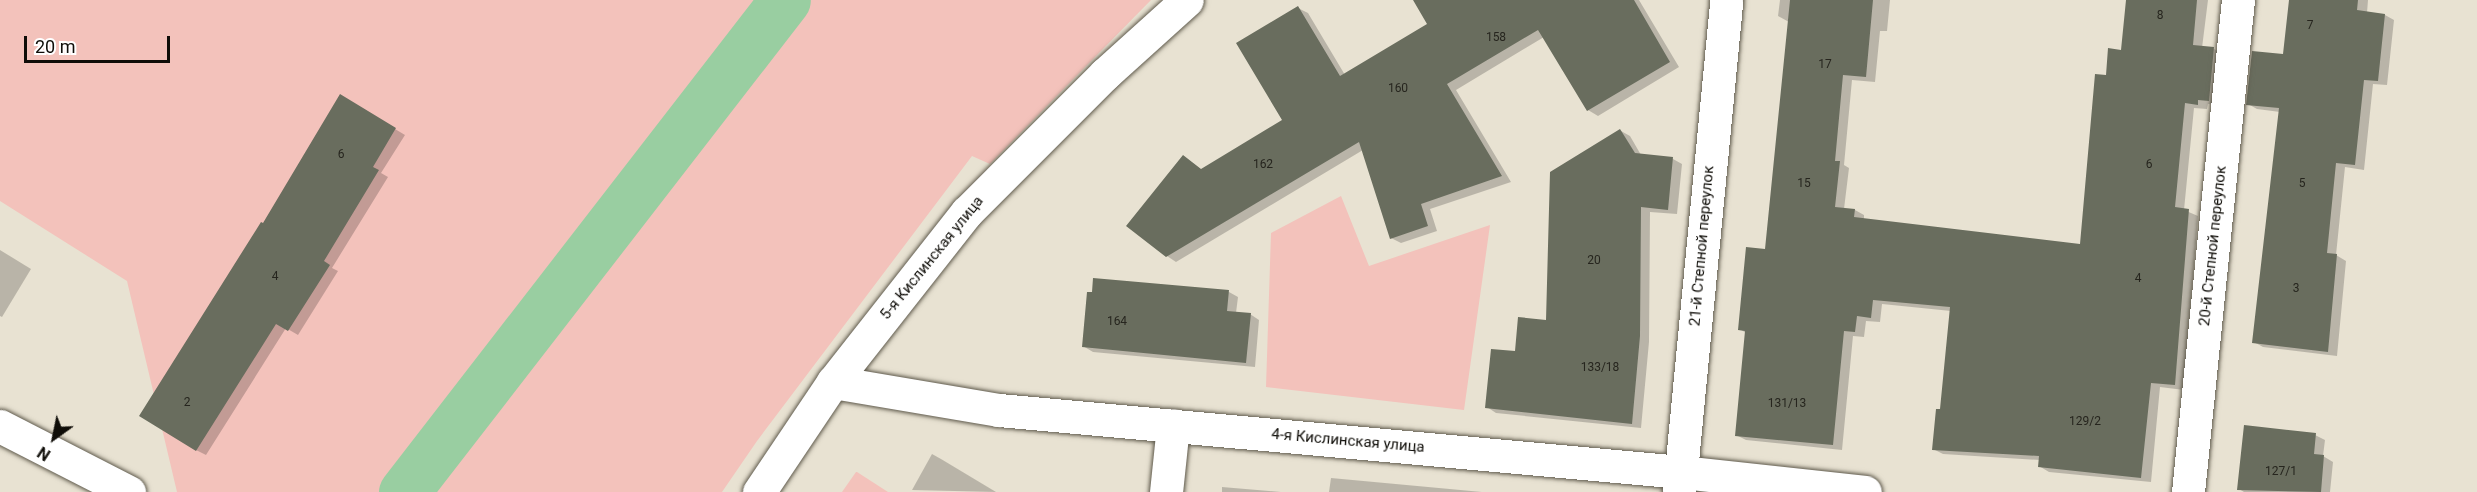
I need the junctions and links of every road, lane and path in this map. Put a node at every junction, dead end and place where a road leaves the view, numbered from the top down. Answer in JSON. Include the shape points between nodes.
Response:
{"nodes":[{"id":1,"x":1187,"y":0,"type":"edge"},
{"id":2,"x":1726,"y":0,"type":"edge"},
{"id":3,"x":2238,"y":0,"type":"edge"},
{"id":4,"x":832,"y":381,"type":"junction"},
{"id":5,"x":1173,"y":425,"type":"junction"},
{"id":6,"x":0,"y":426,"type":"edge"},
{"id":7,"x":1680,"y":482,"type":"edge"},
{"id":8,"x":129,"y":492,"type":"edge"},
{"id":9,"x":759,"y":492,"type":"edge"},
{"id":10,"x":1166,"y":492,"type":"edge"},
{"id":11,"x":1865,"y":492,"type":"edge"},
{"id":12,"x":2188,"y":492,"type":"edge"}],
"edges":[{"from":1,"to":4,"type":"street","name":"5-я Кислинская улица","via":[[1105,74],[967,212]]},
{"from":2,"to":7,"type":"street","name":"21-й Степной переулок"},
{"from":3,"to":12,"type":"street","name":"20-й Степной переулок"},
{"from":4,"to":5,"type":"street","name":"4-я Кислинская улица","via":[[999,410]]},
{"from":4,"to":9,"type":"street","name":"5-я Кислинская улица"},
{"from":5,"to":7,"type":"street","name":"4-я Кислинская улица"},
{"from":5,"to":10,"type":"street"},
{"from":6,"to":8,"type":"street"},
{"from":7,"to":11,"type":"street","name":"4-я Кислинская улица"}]}
